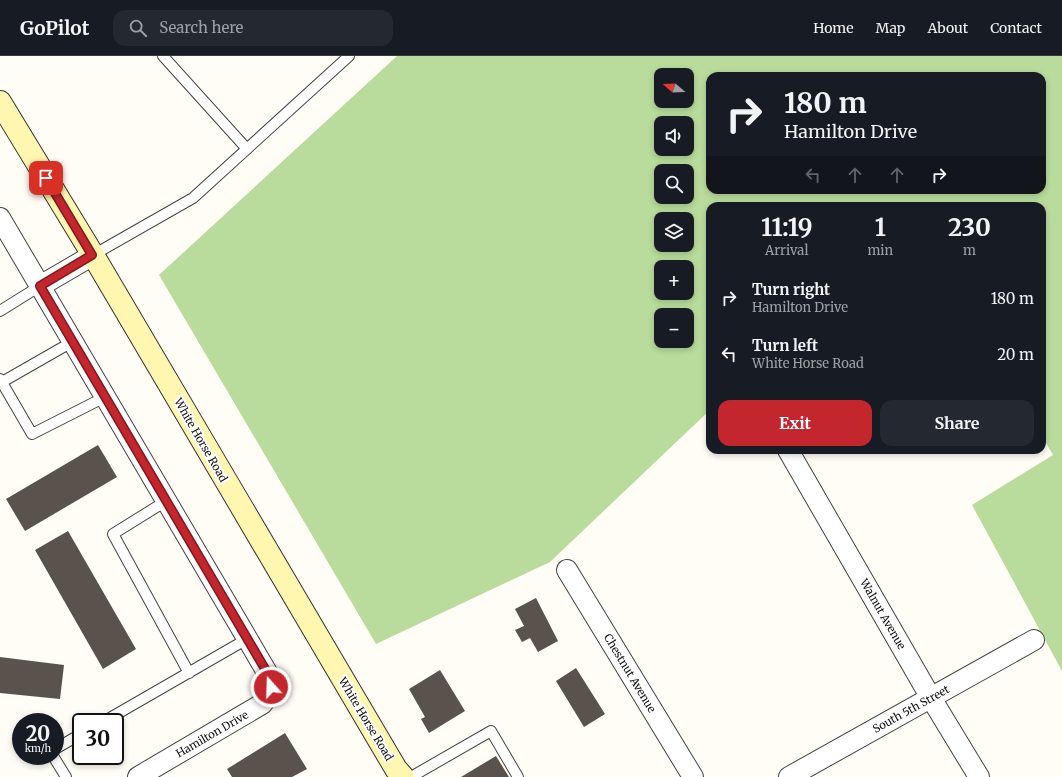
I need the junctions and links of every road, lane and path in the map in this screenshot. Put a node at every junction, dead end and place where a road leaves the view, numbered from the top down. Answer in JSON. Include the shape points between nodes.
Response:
{"nodes":[{"id":1,"x":163,"y":56,"type":"edge"},
{"id":2,"x":349,"y":56,"type":"edge"},
{"id":3,"x":0,"y":102,"type":"edge"},
{"id":4,"x":248,"y":149,"type":"junction"},
{"id":5,"x":0,"y":218,"type":"edge"},
{"id":6,"x":92,"y":255,"type":"junction"},
{"id":7,"x":40,"y":286,"type":"junction"},
{"id":8,"x":0,"y":311,"type":"edge"},
{"id":9,"x":72,"y":342,"type":"junction"},
{"id":10,"x":1,"y":381,"type":"edge"},
{"id":11,"x":105,"y":397,"type":"junction"},
{"id":12,"x":790,"y":454,"type":"edge"},
{"id":13,"x":166,"y":500,"type":"junction"},
{"id":14,"x":567,"y":570,"type":"dead end"},
{"id":15,"x":247,"y":639,"type":"junction"},
{"id":16,"x":1034,"y":640,"type":"dead end"},
{"id":17,"x":190,"y":673,"type":"junction"},
{"id":18,"x":931,"y":698,"type":"junction"},
{"id":19,"x":118,"y":713,"type":"edge"},
{"id":20,"x":59,"y":765,"type":"edge"},
{"id":21,"x":399,"y":775,"type":"edge"},
{"id":22,"x":66,"y":777,"type":"edge"},
{"id":23,"x":138,"y":777,"type":"edge"},
{"id":24,"x":518,"y":777,"type":"edge"},
{"id":25,"x":693,"y":777,"type":"edge"},
{"id":26,"x":789,"y":777,"type":"edge"},
{"id":27,"x":979,"y":777,"type":"edge"}],
"edges":[{"from":1,"to":4,"type":"lane"},
{"from":2,"to":4,"type":"lane"},
{"from":3,"to":6,"type":"main road","name":"White Horse Road"},
{"from":4,"to":6,"type":"lane","via":[[193,198]]},
{"from":5,"to":7,"type":"street","name":"Hamilton Drive"},
{"from":6,"to":7,"type":"street"},
{"from":6,"to":21,"type":"main road","name":"White Horse Road"},
{"from":7,"to":8,"type":"lane"},
{"from":7,"to":9,"type":"street","name":"Hamilton Drive"},
{"from":9,"to":10,"type":"lane"},
{"from":9,"to":11,"type":"street","name":"Hamilton Drive"},
{"from":10,"to":11,"type":"lane","via":[[32,434]]},
{"from":11,"to":13,"type":"street","name":"Hamilton Drive"},
{"from":12,"to":18,"type":"street","name":"Walnut Avenue"},
{"from":13,"to":15,"type":"street","name":"Hamilton Drive"},
{"from":13,"to":17,"type":"lane","via":[[112,534]]},
{"from":14,"to":25,"type":"street","name":"Chestnut Avenue"},
{"from":15,"to":17,"type":"lane"},
{"from":15,"to":23,"type":"street","name":"Hamilton Drive","via":[[268,674],[271,687],[269,696],[262,704]]},
{"from":16,"to":18,"type":"street","name":"South 5th Street"},
{"from":17,"to":19,"type":"lane"},
{"from":18,"to":26,"type":"street","name":"South 5th Street"},
{"from":18,"to":27,"type":"street","name":"Walnut Avenue"},
{"from":20,"to":22,"type":"lane"},
{"from":21,"to":24,"type":"lane","via":[[491,731]]}]}
